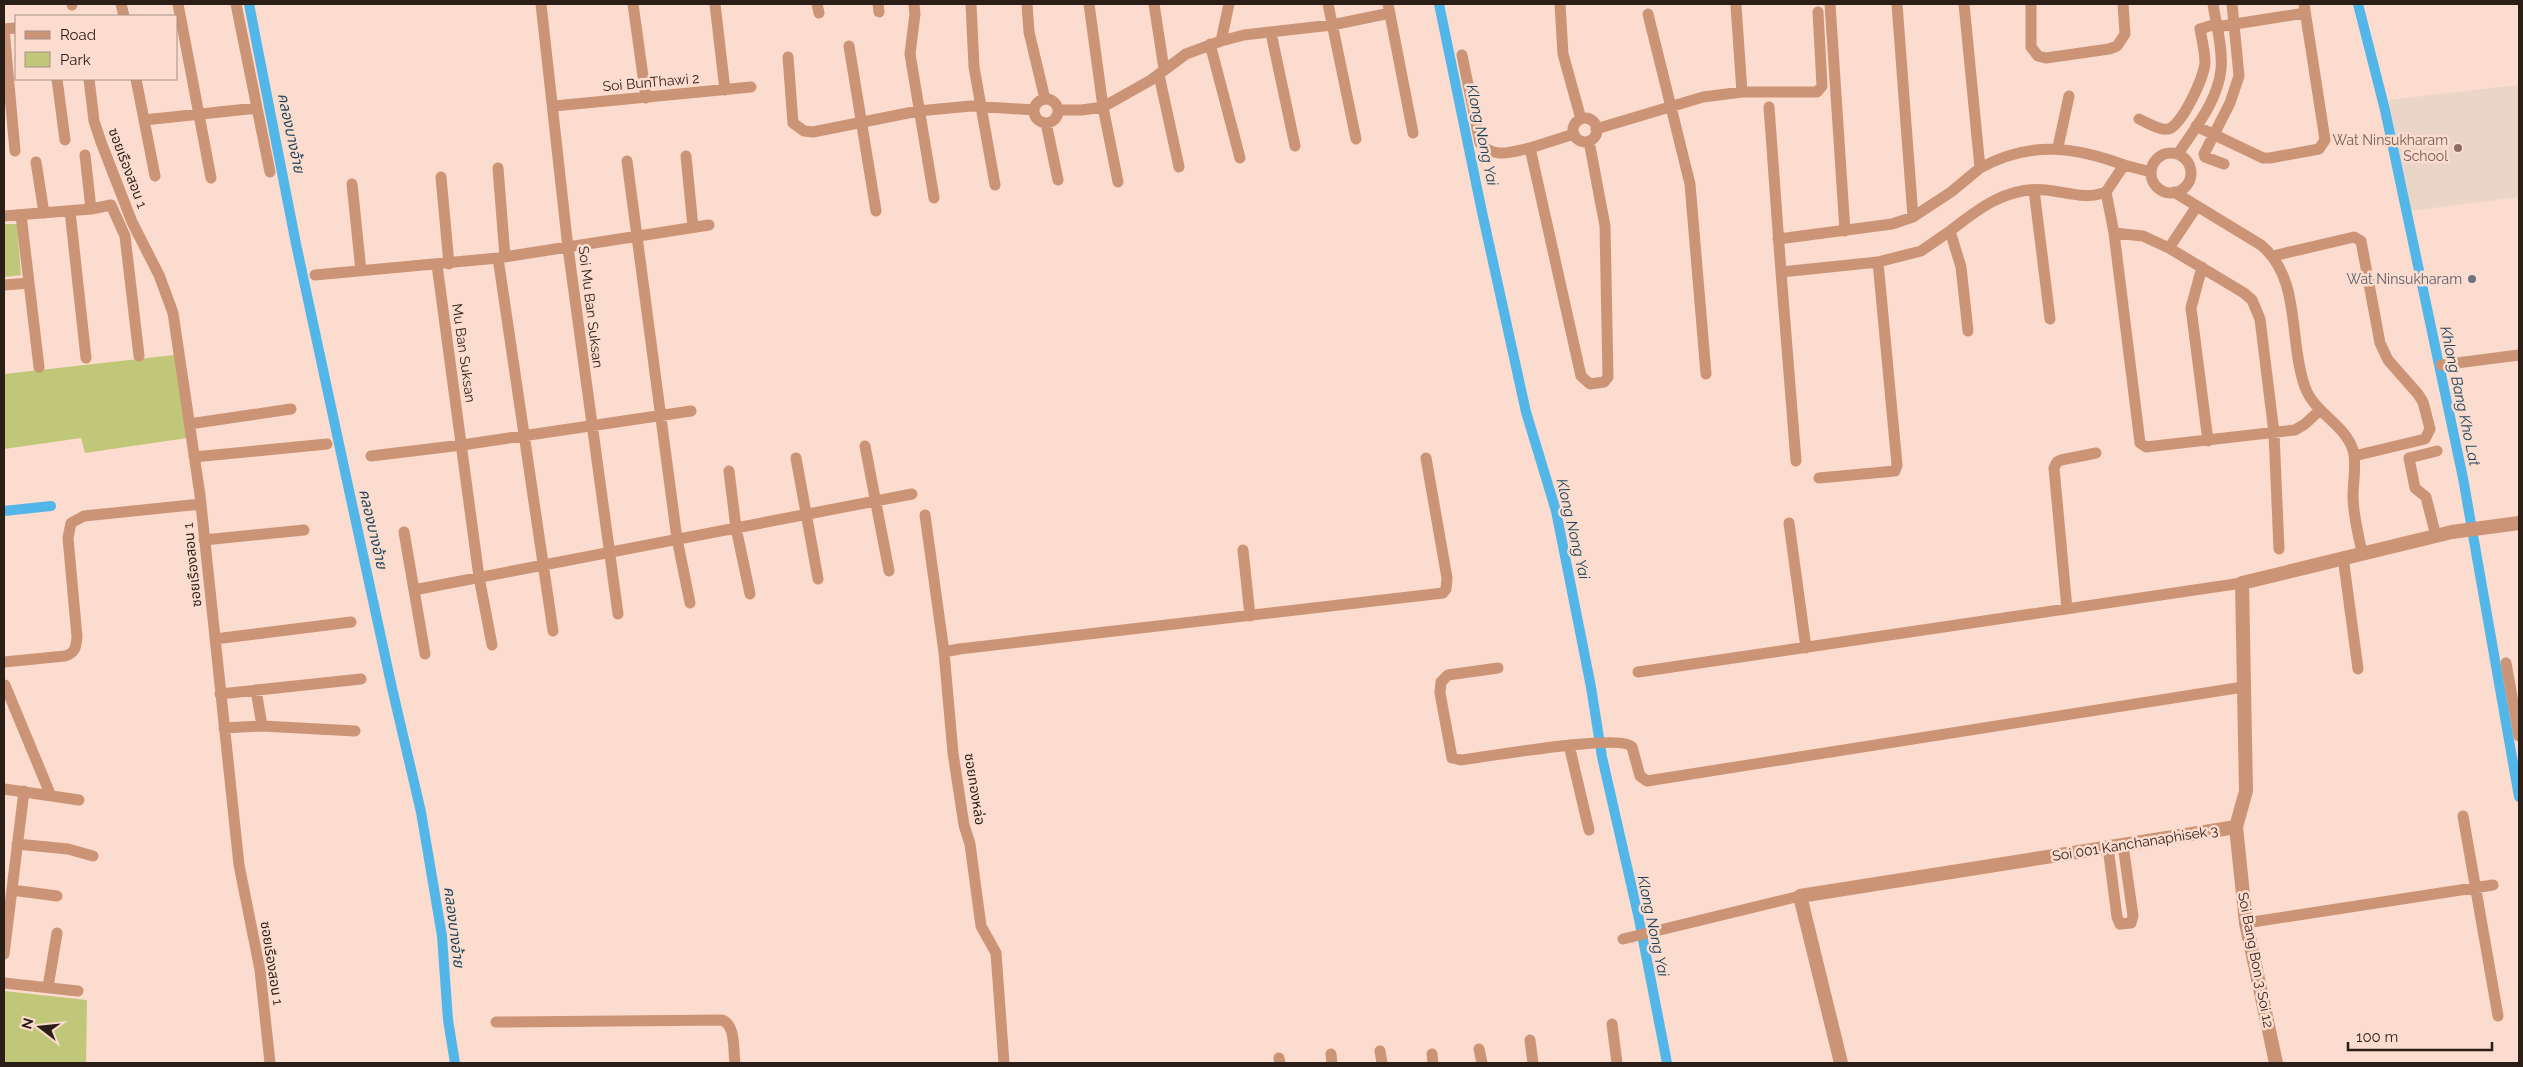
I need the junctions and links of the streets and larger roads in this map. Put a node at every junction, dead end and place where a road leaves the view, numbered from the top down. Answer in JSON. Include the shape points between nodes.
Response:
{"nodes":[{"id":1,"x":178,"y":4,"type":"edge"},
{"id":2,"x":236,"y":4,"type":"edge"},
{"id":3,"x":540,"y":4,"type":"edge"},
{"id":4,"x":633,"y":4,"type":"edge"},
{"id":5,"x":714,"y":4,"type":"edge"},
{"id":6,"x":914,"y":4,"type":"edge"},
{"id":7,"x":971,"y":4,"type":"edge"},
{"id":8,"x":1028,"y":4,"type":"edge"},
{"id":9,"x":1089,"y":4,"type":"edge"},
{"id":10,"x":1154,"y":4,"type":"edge"},
{"id":11,"x":1229,"y":4,"type":"edge"},
{"id":12,"x":1328,"y":4,"type":"edge"},
{"id":13,"x":1560,"y":4,"type":"edge"},
{"id":14,"x":1830,"y":4,"type":"edge"},
{"id":15,"x":1898,"y":4,"type":"edge"},
{"id":16,"x":1964,"y":4,"type":"edge"},
{"id":17,"x":2031,"y":4,"type":"edge"},
{"id":18,"x":2123,"y":4,"type":"edge"},
{"id":19,"x":2213,"y":4,"type":"edge"},
{"id":20,"x":2232,"y":4,"type":"edge"},
{"id":21,"x":1736,"y":6,"type":"dead end"},
{"id":22,"x":1389,"y":8,"type":"edge"},
{"id":23,"x":2304,"y":9,"type":"edge"},
{"id":24,"x":1818,"y":12,"type":"dead end"},
{"id":25,"x":1648,"y":14,"type":"dead end"},
{"id":26,"x":2234,"y":24,"type":"junction"},
{"id":27,"x":1332,"y":25,"type":"junction"},
{"id":28,"x":2216,"y":26,"type":"junction"},
{"id":29,"x":4,"y":29,"type":"edge"},
{"id":30,"x":1271,"y":33,"type":"junction"},
{"id":31,"x":1215,"y":42,"type":"junction"},
{"id":32,"x":849,"y":46,"type":"dead end"},
{"id":33,"x":1462,"y":55,"type":"dead end"},
{"id":34,"x":788,"y":57,"type":"dead end"},
{"id":35,"x":1161,"y":72,"type":"junction"},
{"id":36,"x":57,"y":80,"type":"edge"},
{"id":37,"x":89,"y":80,"type":"edge"},
{"id":38,"x":136,"y":80,"type":"edge"},
{"id":39,"x":751,"y":87,"type":"dead end"},
{"id":40,"x":726,"y":90,"type":"junction"},
{"id":41,"x":1742,"y":92,"type":"junction"},
{"id":42,"x":2069,"y":96,"type":"dead end"},
{"id":43,"x":646,"y":98,"type":"junction"},
{"id":44,"x":1045,"y":99,"type":"junction"},
{"id":45,"x":1670,"y":105,"type":"junction"},
{"id":46,"x":554,"y":106,"type":"junction"},
{"id":47,"x":981,"y":106,"type":"junction"},
{"id":48,"x":1769,"y":106,"type":"dead end"},
{"id":49,"x":1103,"y":107,"type":"junction"},
{"id":50,"x":257,"y":108,"type":"junction"},
{"id":51,"x":1034,"y":110,"type":"junction"},
{"id":52,"x":1059,"y":110,"type":"junction"},
{"id":53,"x":918,"y":111,"type":"junction"},
{"id":54,"x":199,"y":114,"type":"junction"},
{"id":55,"x":2139,"y":118,"type":"dead end"},
{"id":56,"x":1581,"y":119,"type":"junction"},
{"id":57,"x":144,"y":120,"type":"junction"},
{"id":58,"x":862,"y":122,"type":"junction"},
{"id":59,"x":1046,"y":124,"type":"junction"},
{"id":60,"x":2196,"y":126,"type":"junction"},
{"id":61,"x":1596,"y":129,"type":"junction"},
{"id":62,"x":1413,"y":133,"type":"dead end"},
{"id":63,"x":1574,"y":134,"type":"junction"},
{"id":64,"x":2212,"y":134,"type":"junction"},
{"id":65,"x":1356,"y":139,"type":"dead end"},
{"id":66,"x":65,"y":140,"type":"dead end"},
{"id":67,"x":1589,"y":141,"type":"junction"},
{"id":68,"x":1295,"y":146,"type":"dead end"},
{"id":69,"x":1530,"y":148,"type":"junction"},
{"id":70,"x":2058,"y":148,"type":"junction"},
{"id":71,"x":15,"y":151,"type":"dead end"},
{"id":72,"x":2178,"y":154,"type":"junction"},
{"id":73,"x":85,"y":155,"type":"dead end"},
{"id":74,"x":686,"y":156,"type":"dead end"},
{"id":75,"x":1240,"y":158,"type":"dead end"},
{"id":76,"x":627,"y":161,"type":"dead end"},
{"id":77,"x":36,"y":162,"type":"dead end"},
{"id":78,"x":2224,"y":164,"type":"dead end"},
{"id":79,"x":2124,"y":165,"type":"junction"},
{"id":80,"x":1179,"y":166,"type":"dead end"},
{"id":81,"x":498,"y":168,"type":"dead end"},
{"id":82,"x":1980,"y":168,"type":"junction"},
{"id":83,"x":270,"y":172,"type":"dead end"},
{"id":84,"x":2151,"y":172,"type":"junction"},
{"id":85,"x":155,"y":176,"type":"dead end"},
{"id":86,"x":441,"y":177,"type":"dead end"},
{"id":87,"x":212,"y":178,"type":"dead end"},
{"id":88,"x":1058,"y":180,"type":"dead end"},
{"id":89,"x":1118,"y":182,"type":"dead end"},
{"id":90,"x":352,"y":184,"type":"dead end"},
{"id":91,"x":995,"y":185,"type":"dead end"},
{"id":92,"x":2034,"y":190,"type":"junction"},
{"id":93,"x":2106,"y":192,"type":"junction"},
{"id":94,"x":2174,"y":192,"type":"junction"},
{"id":95,"x":934,"y":198,"type":"dead end"},
{"id":96,"x":2198,"y":206,"type":"junction"},
{"id":97,"x":92,"y":209,"type":"junction"},
{"id":98,"x":70,"y":210,"type":"junction"},
{"id":99,"x":876,"y":211,"type":"dead end"},
{"id":100,"x":44,"y":213,"type":"junction"},
{"id":101,"x":21,"y":215,"type":"junction"},
{"id":102,"x":4,"y":216,"type":"edge"},
{"id":103,"x":1913,"y":217,"type":"junction"},
{"id":104,"x":709,"y":225,"type":"dead end"},
{"id":105,"x":693,"y":227,"type":"junction"},
{"id":106,"x":1845,"y":231,"type":"junction"},
{"id":107,"x":1950,"y":231,"type":"junction"},
{"id":108,"x":2114,"y":233,"type":"junction"},
{"id":109,"x":638,"y":237,"type":"junction"},
{"id":110,"x":1778,"y":238,"type":"junction"},
{"id":111,"x":568,"y":248,"type":"junction"},
{"id":112,"x":2169,"y":248,"type":"junction"},
{"id":113,"x":2273,"y":256,"type":"junction"},
{"id":114,"x":502,"y":257,"type":"junction"},
{"id":115,"x":1878,"y":262,"type":"junction"},
{"id":116,"x":443,"y":264,"type":"junction"},
{"id":117,"x":2202,"y":267,"type":"junction"},
{"id":118,"x":361,"y":271,"type":"junction"},
{"id":119,"x":1781,"y":272,"type":"junction"},
{"id":120,"x":315,"y":275,"type":"dead end"},
{"id":121,"x":29,"y":282,"type":"junction"},
{"id":122,"x":4,"y":285,"type":"edge"},
{"id":123,"x":2050,"y":319,"type":"dead end"},
{"id":124,"x":1968,"y":331,"type":"dead end"},
{"id":125,"x":2519,"y":355,"type":"edge"},
{"id":126,"x":139,"y":356,"type":"dead end"},
{"id":127,"x":86,"y":358,"type":"dead end"},
{"id":128,"x":2441,"y":365,"type":"dead end"},
{"id":129,"x":39,"y":367,"type":"dead end"},
{"id":130,"x":1706,"y":374,"type":"dead end"},
{"id":131,"x":291,"y":409,"type":"dead end"},
{"id":132,"x":2320,"y":410,"type":"junction"},
{"id":133,"x":691,"y":411,"type":"dead end"},
{"id":134,"x":661,"y":416,"type":"junction"},
{"id":135,"x":189,"y":424,"type":"junction"},
{"id":136,"x":592,"y":426,"type":"junction"},
{"id":137,"x":2274,"y":433,"type":"junction"},
{"id":138,"x":523,"y":436,"type":"junction"},
{"id":139,"x":2208,"y":441,"type":"junction"},
{"id":140,"x":327,"y":444,"type":"dead end"},
{"id":141,"x":462,"y":445,"type":"junction"},
{"id":142,"x":865,"y":446,"type":"dead end"},
{"id":143,"x":2437,"y":451,"type":"dead end"},
{"id":144,"x":2096,"y":453,"type":"dead end"},
{"id":145,"x":371,"y":456,"type":"dead end"},
{"id":146,"x":2354,"y":456,"type":"junction"},
{"id":147,"x":194,"y":457,"type":"junction"},
{"id":148,"x":796,"y":458,"type":"dead end"},
{"id":149,"x":1426,"y":458,"type":"dead end"},
{"id":150,"x":1796,"y":461,"type":"dead end"},
{"id":151,"x":729,"y":471,"type":"dead end"},
{"id":152,"x":1819,"y":478,"type":"dead end"},
{"id":153,"x":912,"y":494,"type":"dead end"},
{"id":154,"x":876,"y":501,"type":"junction"},
{"id":155,"x":201,"y":504,"type":"junction"},
{"id":156,"x":807,"y":514,"type":"junction"},
{"id":157,"x":924,"y":515,"type":"dead end"},
{"id":158,"x":1789,"y":523,"type":"dead end"},
{"id":159,"x":2519,"y":523,"type":"edge"},
{"id":160,"x":736,"y":528,"type":"junction"},
{"id":161,"x":304,"y":530,"type":"dead end"},
{"id":162,"x":404,"y":532,"type":"dead end"},
{"id":163,"x":2436,"y":536,"type":"junction"},
{"id":164,"x":677,"y":539,"type":"junction"},
{"id":165,"x":204,"y":540,"type":"junction"},
{"id":166,"x":2279,"y":549,"type":"dead end"},
{"id":167,"x":1243,"y":550,"type":"dead end"},
{"id":168,"x":2362,"y":552,"type":"junction"},
{"id":169,"x":608,"y":553,"type":"junction"},
{"id":170,"x":2343,"y":557,"type":"junction"},
{"id":171,"x":542,"y":565,"type":"junction"},
{"id":172,"x":889,"y":570,"type":"dead end"},
{"id":173,"x":479,"y":577,"type":"junction"},
{"id":174,"x":818,"y":579,"type":"dead end"},
{"id":175,"x":2242,"y":583,"type":"junction"},
{"id":176,"x":414,"y":590,"type":"junction"},
{"id":177,"x":750,"y":594,"type":"dead end"},
{"id":178,"x":690,"y":603,"type":"dead end"},
{"id":179,"x":2067,"y":609,"type":"junction"},
{"id":180,"x":618,"y":614,"type":"dead end"},
{"id":181,"x":1250,"y":616,"type":"junction"},
{"id":182,"x":351,"y":622,"type":"dead end"},
{"id":183,"x":554,"y":630,"type":"dead end"},
{"id":184,"x":215,"y":639,"type":"junction"},
{"id":185,"x":492,"y":645,"type":"dead end"},
{"id":186,"x":1806,"y":648,"type":"junction"},
{"id":187,"x":944,"y":652,"type":"junction"},
{"id":188,"x":425,"y":654,"type":"dead end"},
{"id":189,"x":4,"y":662,"type":"edge"},
{"id":190,"x":2506,"y":663,"type":"dead end"},
{"id":191,"x":1498,"y":668,"type":"dead end"},
{"id":192,"x":2358,"y":669,"type":"dead end"},
{"id":193,"x":1638,"y":672,"type":"dead end"},
{"id":194,"x":361,"y":678,"type":"dead end"},
{"id":195,"x":5,"y":685,"type":"dead end"},
{"id":196,"x":2243,"y":687,"type":"junction"},
{"id":197,"x":256,"y":690,"type":"junction"},
{"id":198,"x":220,"y":694,"type":"junction"},
{"id":199,"x":2518,"y":724,"type":"edge"},
{"id":200,"x":262,"y":726,"type":"junction"},
{"id":201,"x":224,"y":728,"type":"junction"},
{"id":202,"x":355,"y":731,"type":"dead end"},
{"id":203,"x":2519,"y":736,"type":"edge"},
{"id":204,"x":1569,"y":745,"type":"junction"},
{"id":205,"x":4,"y":789,"type":"edge"},
{"id":206,"x":24,"y":792,"type":"junction"},
{"id":207,"x":51,"y":796,"type":"junction"},
{"id":208,"x":79,"y":800,"type":"dead end"},
{"id":209,"x":2463,"y":816,"type":"dead end"},
{"id":210,"x":2236,"y":827,"type":"junction"},
{"id":211,"x":1589,"y":830,"type":"dead end"},
{"id":212,"x":17,"y":844,"type":"junction"},
{"id":213,"x":2123,"y":845,"type":"junction"},
{"id":214,"x":2108,"y":847,"type":"junction"},
{"id":215,"x":93,"y":856,"type":"dead end"},
{"id":216,"x":2493,"y":885,"type":"dead end"},
{"id":217,"x":2475,"y":888,"type":"junction"},
{"id":218,"x":12,"y":890,"type":"junction"},
{"id":219,"x":57,"y":896,"type":"dead end"},
{"id":220,"x":1800,"y":896,"type":"junction"},
{"id":221,"x":2246,"y":922,"type":"junction"},
{"id":222,"x":57,"y":933,"type":"dead end"},
{"id":223,"x":1628,"y":938,"type":"dead end"},
{"id":224,"x":4,"y":954,"type":"edge"},
{"id":225,"x":4,"y":983,"type":"edge"},
{"id":226,"x":48,"y":988,"type":"junction"},
{"id":227,"x":78,"y":991,"type":"dead end"},
{"id":228,"x":2498,"y":1016,"type":"dead end"},
{"id":229,"x":496,"y":1022,"type":"dead end"},
{"id":230,"x":1612,"y":1024,"type":"dead end"},
{"id":231,"x":1530,"y":1040,"type":"dead end"},
{"id":232,"x":1479,"y":1049,"type":"dead end"},
{"id":233,"x":1380,"y":1051,"type":"dead end"},
{"id":234,"x":270,"y":1063,"type":"edge"},
{"id":235,"x":735,"y":1063,"type":"edge"},
{"id":236,"x":1004,"y":1063,"type":"edge"},
{"id":237,"x":1382,"y":1063,"type":"edge"},
{"id":238,"x":1482,"y":1063,"type":"edge"},
{"id":239,"x":1533,"y":1063,"type":"edge"},
{"id":240,"x":1617,"y":1063,"type":"edge"},
{"id":241,"x":1841,"y":1063,"type":"edge"},
{"id":242,"x":2276,"y":1063,"type":"edge"}],
"edges":[{"from":1,"to":54,"type":"street"},
{"from":2,"to":50,"type":"street"},
{"from":3,"to":46,"type":"street","name":"Soi Mu Ban Suksan"},
{"from":4,"to":43,"type":"street"},
{"from":5,"to":40,"type":"street"},
{"from":6,"to":53,"type":"street","via":[[916,14],[910,54]]},
{"from":7,"to":47,"type":"street","via":[[974,67]]},
{"from":8,"to":44,"type":"street","via":[[1029,32]]},
{"from":9,"to":49,"type":"street"},
{"from":10,"to":35,"type":"street"},
{"from":11,"to":31,"type":"street"},
{"from":12,"to":27,"type":"street"},
{"from":13,"to":56,"type":"street","via":[[1563,54]]},
{"from":14,"to":106,"type":"street"},
{"from":15,"to":103,"type":"street"},
{"from":16,"to":82,"type":"street"},
{"from":17,"to":18,"type":"street","via":[[2031,47],[2038,56],[2046,58],[2117,46],[2125,34]]},
{"from":19,"to":28,"type":"street"},
{"from":20,"to":26,"type":"street"},
{"from":21,"to":41,"type":"street"},
{"from":22,"to":27,"type":"street"},
{"from":22,"to":62,"type":"street"},
{"from":23,"to":26,"type":"street"},
{"from":23,"to":64,"type":"street","via":[[2325,140],[2323,146],[2263,158]]},
{"from":24,"to":41,"type":"street","via":[[1820,90]]},
{"from":25,"to":45,"type":"street"},
{"from":26,"to":28,"type":"street"},
{"from":26,"to":64,"type":"street","via":[[2238,76],[2230,103]]},
{"from":27,"to":30,"type":"street"},
{"from":27,"to":65,"type":"street"},
{"from":28,"to":55,"type":"street","via":[[2200,29],[2205,62],[2203,74],[2178,121],[2165,129]]},
{"from":28,"to":60,"type":"street","via":[[2221,68],[2207,111]]},
{"from":29,"to":71,"type":"street"},
{"from":30,"to":31,"type":"street"},
{"from":30,"to":68,"type":"street"},
{"from":31,"to":35,"type":"street","via":[[1186,54]]},
{"from":31,"to":75,"type":"street"},
{"from":32,"to":58,"type":"street"},
{"from":33,"to":69,"type":"street","via":[[1480,143],[1486,150],[1500,154]]},
{"from":34,"to":58,"type":"street","via":[[794,126],[813,132]]},
{"from":35,"to":49,"type":"street"},
{"from":35,"to":80,"type":"street"},
{"from":36,"to":66,"type":"street"},
{"from":37,"to":135,"type":"street","name":"ซอยเรืองสอน 1","via":[[94,121],[101,142],[132,222],[171,303]]},
{"from":38,"to":57,"type":"street"},
{"from":39,"to":40,"type":"street","name":"Soi BunThawi 2"},
{"from":40,"to":43,"type":"street","name":"Soi BunThawi 2"},
{"from":41,"to":45,"type":"street"},
{"from":42,"to":70,"type":"street"},
{"from":43,"to":46,"type":"street","name":"Soi BunThawi 2"},
{"from":44,"to":51,"type":"street","via":[[1037,103]]},
{"from":44,"to":52,"type":"street","via":[[1056,103]]},
{"from":45,"to":61,"type":"street"},
{"from":45,"to":130,"type":"street","via":[[1690,184]]},
{"from":46,"to":111,"type":"street","name":"Soi Mu Ban Suksan"},
{"from":47,"to":51,"type":"street"},
{"from":47,"to":53,"type":"street"},
{"from":47,"to":91,"type":"street"},
{"from":48,"to":110,"type":"street"},
{"from":49,"to":52,"type":"street"},
{"from":49,"to":89,"type":"street"},
{"from":50,"to":54,"type":"street"},
{"from":50,"to":83,"type":"street"},
{"from":51,"to":59,"type":"street","via":[[1036,118]]},
{"from":52,"to":59,"type":"street","via":[[1056,118]]},
{"from":53,"to":58,"type":"street"},
{"from":53,"to":95,"type":"street"},
{"from":54,"to":57,"type":"street"},
{"from":54,"to":87,"type":"street"},
{"from":56,"to":61,"type":"street","via":[[1589,119]]},
{"from":56,"to":63,"type":"street","via":[[1575,124]]},
{"from":57,"to":85,"type":"street"},
{"from":58,"to":99,"type":"street"},
{"from":59,"to":88,"type":"street"},
{"from":60,"to":64,"type":"street"},
{"from":60,"to":72,"type":"street"},
{"from":61,"to":67,"type":"street","via":[[1595,136]]},
{"from":63,"to":67,"type":"street","via":[[1582,142]]},
{"from":63,"to":69,"type":"street"},
{"from":64,"to":78,"type":"street","via":[[2204,154]]},
{"from":67,"to":69,"type":"street","via":[[1605,226],[1608,378],[1604,382],[1590,384],[1581,376]]},
{"from":70,"to":79,"type":"street","via":[[2092,153]]},
{"from":70,"to":82,"type":"street","via":[[1999,158]]},
{"from":72,"to":84,"type":"street","via":[[2158,157]]},
{"from":72,"to":94,"type":"street","via":[[2188,163],[2190,176],[2184,187]]},
{"from":73,"to":97,"type":"street"},
{"from":74,"to":105,"type":"street"},
{"from":76,"to":109,"type":"street"},
{"from":77,"to":100,"type":"street"},
{"from":79,"to":84,"type":"street"},
{"from":79,"to":93,"type":"street"},
{"from":81,"to":114,"type":"street"},
{"from":82,"to":103,"type":"street"},
{"from":84,"to":94,"type":"street","via":[[2157,187]]},
{"from":86,"to":116,"type":"street","name":"Mu Ban Suksan"},
{"from":90,"to":118,"type":"street"},
{"from":92,"to":93,"type":"street","via":[[2087,197]]},
{"from":92,"to":107,"type":"street","via":[[1991,200]]},
{"from":92,"to":123,"type":"street"},
{"from":93,"to":108,"type":"street"},
{"from":94,"to":96,"type":"street"},
{"from":96,"to":112,"type":"street"},
{"from":96,"to":113,"type":"street","via":[[2261,244]]},
{"from":97,"to":98,"type":"street"},
{"from":97,"to":126,"type":"street","via":[[111,205],[125,236]]},
{"from":98,"to":100,"type":"street"},
{"from":98,"to":127,"type":"street"},
{"from":100,"to":101,"type":"street"},
{"from":101,"to":102,"type":"street"},
{"from":101,"to":121,"type":"street"},
{"from":103,"to":106,"type":"street","via":[[1892,224]]},
{"from":104,"to":105,"type":"street"},
{"from":105,"to":109,"type":"street"},
{"from":106,"to":110,"type":"street"},
{"from":107,"to":115,"type":"street","via":[[1921,251]]},
{"from":107,"to":124,"type":"street","via":[[1961,267]]},
{"from":108,"to":112,"type":"street","via":[[2143,236]]},
{"from":108,"to":139,"type":"street","via":[[2140,443],[2146,446]]},
{"from":109,"to":111,"type":"street"},
{"from":109,"to":134,"type":"street"},
{"from":110,"to":119,"type":"street"},
{"from":111,"to":114,"type":"street"},
{"from":111,"to":136,"type":"street","name":"Soi Mu Ban Suksan"},
{"from":112,"to":117,"type":"street"},
{"from":113,"to":132,"type":"street","via":[[2286,281],[2305,387]]},
{"from":113,"to":146,"type":"street","via":[[2354,237],[2361,241],[2383,352],[2418,394],[2430,429],[2425,438]]},
{"from":114,"to":116,"type":"street"},
{"from":114,"to":138,"type":"street"},
{"from":115,"to":119,"type":"street"},
{"from":115,"to":152,"type":"street","via":[[1897,465],[1889,473]]},
{"from":116,"to":118,"type":"street"},
{"from":116,"to":141,"type":"street","name":"Mu Ban Suksan"},
{"from":117,"to":137,"type":"street","via":[[2244,293],[2256,308]]},
{"from":117,"to":139,"type":"street","via":[[2191,308]]},
{"from":118,"to":120,"type":"street"},
{"from":119,"to":150,"type":"street"},
{"from":121,"to":122,"type":"street"},
{"from":121,"to":129,"type":"street"},
{"from":125,"to":128,"type":"street"},
{"from":131,"to":135,"type":"street"},
{"from":132,"to":137,"type":"street","via":[[2300,428]]},
{"from":132,"to":146,"type":"street","via":[[2349,440]]},
{"from":133,"to":134,"type":"street"},
{"from":134,"to":136,"type":"street"},
{"from":134,"to":164,"type":"street"},
{"from":135,"to":147,"type":"street","name":"ซอยเรืองสอน 1"},
{"from":136,"to":138,"type":"street"},
{"from":136,"to":169,"type":"street","name":"Soi Mu Ban Suksan"},
{"from":137,"to":139,"type":"street"},
{"from":137,"to":166,"type":"street"},
{"from":138,"to":141,"type":"street"},
{"from":138,"to":171,"type":"street"},
{"from":140,"to":147,"type":"street"},
{"from":141,"to":145,"type":"street"},
{"from":141,"to":173,"type":"street","name":"Mu Ban Suksan"},
{"from":142,"to":154,"type":"street"},
{"from":143,"to":163,"type":"street","via":[[2409,458],[2415,488],[2426,496]]},
{"from":144,"to":179,"type":"street","via":[[2061,460],[2054,468]]},
{"from":146,"to":168,"type":"street","via":[[2353,497]]},
{"from":147,"to":155,"type":"street","name":"ซอยเรืองสอน 1"},
{"from":148,"to":156,"type":"street"},
{"from":149,"to":181,"type":"street","via":[[1447,578],[1443,593]]},
{"from":151,"to":160,"type":"street"},
{"from":153,"to":154,"type":"street"},
{"from":154,"to":156,"type":"street"},
{"from":154,"to":172,"type":"street"},
{"from":155,"to":165,"type":"street","name":"ซอยเรืองสอน 1"},
{"from":155,"to":189,"type":"street","via":[[84,516],[71,523],[68,538],[76,648],[65,656]]},
{"from":156,"to":160,"type":"street"},
{"from":156,"to":174,"type":"street"},
{"from":157,"to":187,"type":"street","name":"ซอยทองหล่อ"},
{"from":158,"to":186,"type":"street"},
{"from":159,"to":163,"type":"street"},
{"from":160,"to":164,"type":"street"},
{"from":160,"to":177,"type":"street"},
{"from":161,"to":165,"type":"street"},
{"from":162,"to":176,"type":"street"},
{"from":163,"to":168,"type":"street"},
{"from":164,"to":169,"type":"street"},
{"from":164,"to":178,"type":"street"},
{"from":165,"to":184,"type":"street","name":"ซอยเรืองสอน 1"},
{"from":167,"to":181,"type":"street"},
{"from":168,"to":170,"type":"street"},
{"from":169,"to":171,"type":"street"},
{"from":169,"to":180,"type":"street","name":"Soi Mu Ban Suksan"},
{"from":170,"to":175,"type":"street"},
{"from":170,"to":192,"type":"street"},
{"from":171,"to":173,"type":"street"},
{"from":171,"to":183,"type":"street"},
{"from":173,"to":176,"type":"street"},
{"from":173,"to":185,"type":"street","name":"Mu Ban Suksan"},
{"from":175,"to":179,"type":"street"},
{"from":175,"to":196,"type":"street","name":"Soi 001 Kanchanaphisek 3"},
{"from":176,"to":188,"type":"street"},
{"from":179,"to":186,"type":"street"},
{"from":181,"to":187,"type":"street"},
{"from":182,"to":184,"type":"street"},
{"from":184,"to":198,"type":"street","name":"ซอยเรืองสอน 1"},
{"from":186,"to":193,"type":"street"},
{"from":187,"to":236,"type":"street","name":"ซอยทองหล่อ","via":[[954,752],[976,898],[981,926],[996,953]]},
{"from":190,"to":199,"type":"street"},
{"from":191,"to":204,"type":"street","via":[[1448,675],[1442,679],[1440,693],[1450,757],[1461,760]]},
{"from":194,"to":197,"type":"street"},
{"from":195,"to":207,"type":"street"},
{"from":196,"to":204,"type":"street","via":[[1651,781],[1640,776],[1631,744]]},
{"from":196,"to":210,"type":"street","name":"Soi 001 Kanchanaphisek 3","via":[[2246,791]]},
{"from":197,"to":198,"type":"street"},
{"from":197,"to":200,"type":"street"},
{"from":198,"to":201,"type":"street","name":"ซอยเรืองสอน 1"},
{"from":199,"to":203,"type":"street"},
{"from":200,"to":201,"type":"street"},
{"from":200,"to":202,"type":"street"},
{"from":201,"to":234,"type":"street","name":"ซอยเรืองสอน 1","via":[[239,865],[260,970]]},
{"from":204,"to":211,"type":"street"},
{"from":205,"to":206,"type":"street"},
{"from":206,"to":207,"type":"street"},
{"from":206,"to":212,"type":"street"},
{"from":207,"to":208,"type":"street"},
{"from":209,"to":217,"type":"street"},
{"from":210,"to":213,"type":"street","name":"Soi 001 Kanchanaphisek 3"},
{"from":210,"to":221,"type":"street","name":"Soi Bang Bon 3 Soi 12"},
{"from":212,"to":215,"type":"street","via":[[68,849]]},
{"from":212,"to":218,"type":"street"},
{"from":213,"to":214,"type":"street","name":"Soi 001 Kanchanaphisek 3"},
{"from":213,"to":214,"type":"street","via":[[2133,916],[2131,924],[2126,926],[2120,924],[2117,917]]},
{"from":214,"to":220,"type":"street","name":"Soi 001 Kanchanaphisek 3"},
{"from":216,"to":217,"type":"street"},
{"from":217,"to":221,"type":"street"},
{"from":217,"to":228,"type":"street"},
{"from":218,"to":219,"type":"street"},
{"from":218,"to":224,"type":"street"},
{"from":220,"to":223,"type":"street"},
{"from":220,"to":241,"type":"street"},
{"from":221,"to":242,"type":"street","name":"Soi Bang Bon 3 Soi 12"},
{"from":222,"to":226,"type":"street"},
{"from":225,"to":226,"type":"street"},
{"from":226,"to":227,"type":"street"},
{"from":229,"to":235,"type":"street","via":[[724,1020],[731,1029]]},
{"from":230,"to":240,"type":"street"},
{"from":231,"to":239,"type":"street"},
{"from":232,"to":238,"type":"street"},
{"from":233,"to":237,"type":"street"}]}
